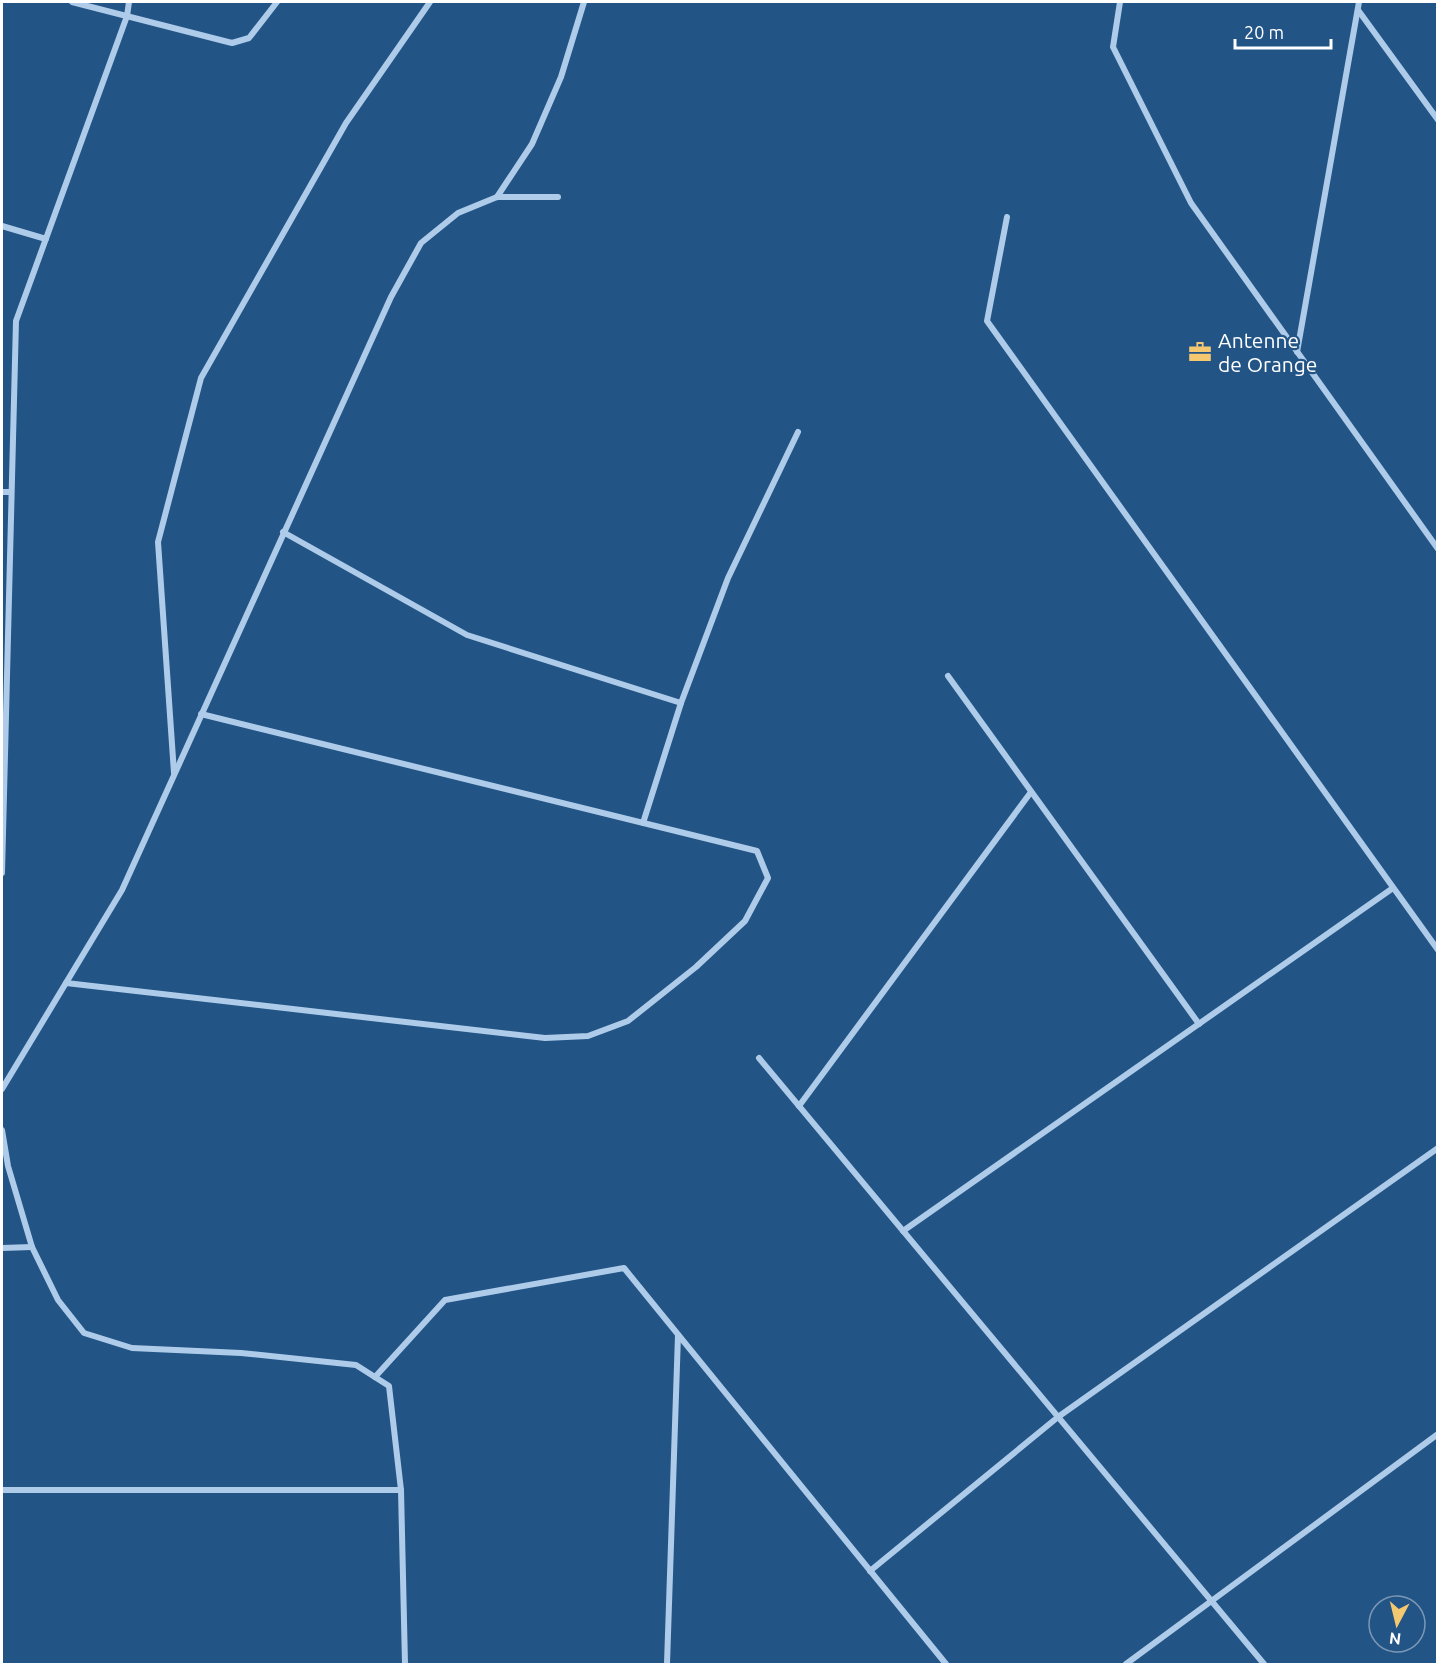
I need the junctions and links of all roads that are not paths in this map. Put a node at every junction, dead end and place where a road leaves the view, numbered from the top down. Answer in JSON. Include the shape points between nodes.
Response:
{"nodes":[{"id":1,"x":72,"y":2,"type":"edge"},
{"id":2,"x":129,"y":2,"type":"edge"},
{"id":3,"x":277,"y":2,"type":"edge"},
{"id":4,"x":430,"y":2,"type":"edge"},
{"id":5,"x":584,"y":2,"type":"edge"},
{"id":6,"x":1120,"y":2,"type":"edge"},
{"id":7,"x":1359,"y":2,"type":"edge"},
{"id":8,"x":1358,"y":10,"type":"junction"},
{"id":9,"x":127,"y":16,"type":"junction"},
{"id":10,"x":1437,"y":118,"type":"edge"},
{"id":11,"x":496,"y":197,"type":"junction"},
{"id":12,"x":558,"y":197,"type":"dead end"},
{"id":13,"x":1007,"y":217,"type":"dead end"},
{"id":14,"x":2,"y":226,"type":"edge"},
{"id":15,"x":46,"y":239,"type":"junction"},
{"id":16,"x":1298,"y":352,"type":"junction"},
{"id":17,"x":798,"y":432,"type":"dead end"},
{"id":18,"x":2,"y":492,"type":"edge"},
{"id":19,"x":11,"y":492,"type":"junction"},
{"id":20,"x":284,"y":532,"type":"junction"},
{"id":21,"x":1437,"y":549,"type":"edge"},
{"id":22,"x":948,"y":676,"type":"dead end"},
{"id":23,"x":681,"y":703,"type":"junction"},
{"id":24,"x":201,"y":714,"type":"junction"},
{"id":25,"x":174,"y":774,"type":"junction"},
{"id":26,"x":1031,"y":792,"type":"junction"},
{"id":27,"x":643,"y":823,"type":"junction"},
{"id":28,"x":2,"y":873,"type":"edge"},
{"id":29,"x":1393,"y":888,"type":"junction"},
{"id":30,"x":1437,"y":950,"type":"edge"},
{"id":31,"x":66,"y":983,"type":"junction"},
{"id":32,"x":1199,"y":1024,"type":"junction"},
{"id":33,"x":759,"y":1058,"type":"dead end"},
{"id":34,"x":2,"y":1089,"type":"edge"},
{"id":35,"x":799,"y":1106,"type":"junction"},
{"id":36,"x":2,"y":1130,"type":"edge"},
{"id":37,"x":1437,"y":1148,"type":"edge"},
{"id":38,"x":903,"y":1231,"type":"junction"},
{"id":39,"x":32,"y":1247,"type":"junction"},
{"id":40,"x":2,"y":1248,"type":"edge"},
{"id":41,"x":678,"y":1335,"type":"junction"},
{"id":42,"x":375,"y":1377,"type":"junction"},
{"id":43,"x":1058,"y":1417,"type":"junction"},
{"id":44,"x":1437,"y":1434,"type":"edge"},
{"id":45,"x":2,"y":1490,"type":"edge"},
{"id":46,"x":401,"y":1490,"type":"junction"},
{"id":47,"x":870,"y":1571,"type":"junction"},
{"id":48,"x":1211,"y":1602,"type":"junction"},
{"id":49,"x":405,"y":1665,"type":"edge"},
{"id":50,"x":668,"y":1665,"type":"edge"},
{"id":51,"x":946,"y":1665,"type":"edge"},
{"id":52,"x":1126,"y":1665,"type":"edge"},
{"id":53,"x":1264,"y":1665,"type":"edge"}],
"edges":[{"from":1,"to":9,"type":"street"},
{"from":2,"to":9,"type":"street"},
{"from":3,"to":9,"type":"street","via":[[249,38],[232,43]]},
{"from":4,"to":25,"type":"street","via":[[346,123],[201,378],[158,542]]},
{"from":5,"to":11,"type":"street","via":[[561,77],[532,144]]},
{"from":6,"to":16,"type":"street","via":[[1113,47],[1191,203]]},
{"from":7,"to":8,"type":"street"},
{"from":8,"to":10,"type":"street"},
{"from":8,"to":16,"type":"street"},
{"from":9,"to":15,"type":"street"},
{"from":11,"to":12,"type":"street"},
{"from":11,"to":20,"type":"street","via":[[458,213],[421,243],[390,297]]},
{"from":13,"to":29,"type":"street","via":[[987,321]]},
{"from":14,"to":15,"type":"street"},
{"from":15,"to":19,"type":"street","via":[[16,321]]},
{"from":16,"to":21,"type":"street"},
{"from":17,"to":23,"type":"street","via":[[728,578]]},
{"from":18,"to":19,"type":"street"},
{"from":19,"to":28,"type":"street"},
{"from":20,"to":23,"type":"street","via":[[467,635]]},
{"from":20,"to":24,"type":"street"},
{"from":22,"to":26,"type":"street"},
{"from":23,"to":27,"type":"street"},
{"from":24,"to":25,"type":"street"},
{"from":24,"to":27,"type":"street"},
{"from":25,"to":31,"type":"street","via":[[122,890]]},
{"from":26,"to":32,"type":"street"},
{"from":26,"to":35,"type":"street"},
{"from":27,"to":31,"type":"street","via":[[757,851],[768,878],[745,921],[696,967],[628,1021],[588,1036],[545,1038]]},
{"from":29,"to":30,"type":"street"},
{"from":29,"to":32,"type":"street"},
{"from":31,"to":34,"type":"street"},
{"from":32,"to":38,"type":"street"},
{"from":33,"to":35,"type":"street"},
{"from":35,"to":38,"type":"street"},
{"from":36,"to":39,"type":"street","via":[[8,1166]]},
{"from":37,"to":43,"type":"street"},
{"from":38,"to":43,"type":"street"},
{"from":39,"to":40,"type":"street"},
{"from":39,"to":42,"type":"street","via":[[58,1300],[84,1334],[132,1348],[241,1353],[356,1365]]},
{"from":41,"to":42,"type":"street","via":[[624,1268],[445,1300]]},
{"from":41,"to":47,"type":"street"},
{"from":41,"to":50,"type":"street"},
{"from":42,"to":46,"type":"street","via":[[389,1386]]},
{"from":43,"to":47,"type":"street"},
{"from":43,"to":48,"type":"street"},
{"from":44,"to":48,"type":"street"},
{"from":45,"to":46,"type":"street"},
{"from":46,"to":49,"type":"street"},
{"from":47,"to":51,"type":"street"},
{"from":48,"to":52,"type":"street"},
{"from":48,"to":53,"type":"street"}]}
